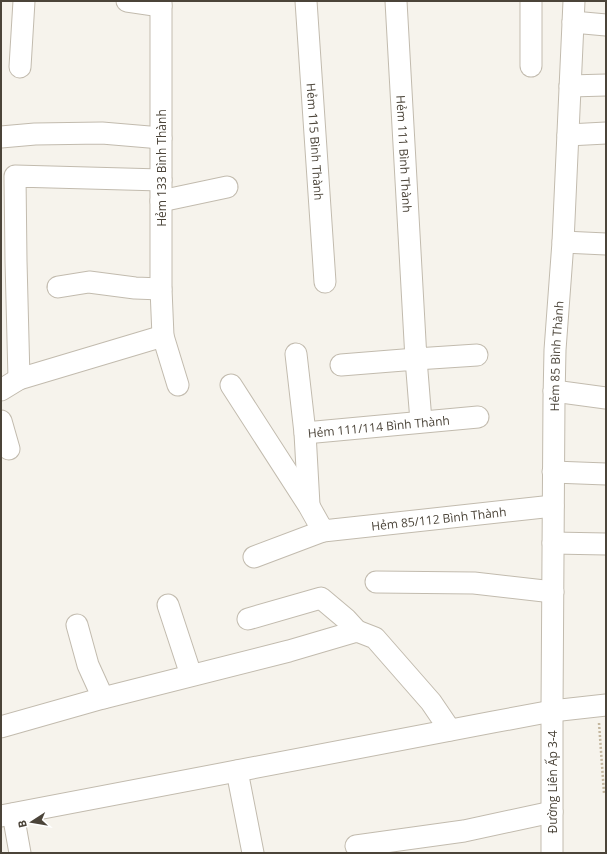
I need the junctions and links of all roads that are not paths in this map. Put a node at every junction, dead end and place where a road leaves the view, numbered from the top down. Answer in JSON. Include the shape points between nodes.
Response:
{"nodes":[{"id":1,"x":24,"y":1,"type":"edge"},
{"id":2,"x":127,"y":1,"type":"edge"},
{"id":3,"x":306,"y":1,"type":"edge"},
{"id":4,"x":396,"y":1,"type":"edge"},
{"id":5,"x":531,"y":1,"type":"edge"},
{"id":6,"x":574,"y":1,"type":"edge"},
{"id":7,"x":161,"y":4,"type":"edge"},
{"id":8,"x":573,"y":22,"type":"junction"},
{"id":9,"x":606,"y":25,"type":"edge"},
{"id":10,"x":531,"y":66,"type":"dead end"},
{"id":11,"x":20,"y":67,"type":"dead end"},
{"id":12,"x":606,"y":85,"type":"edge"},
{"id":13,"x":570,"y":86,"type":"junction"},
{"id":14,"x":606,"y":133,"type":"edge"},
{"id":15,"x":568,"y":135,"type":"junction"},
{"id":16,"x":1,"y":137,"type":"edge"},
{"id":17,"x":161,"y":138,"type":"junction"},
{"id":18,"x":8,"y":176,"type":"edge"},
{"id":19,"x":161,"y":180,"type":"junction"},
{"id":20,"x":227,"y":187,"type":"dead end"},
{"id":21,"x":161,"y":201,"type":"junction"},
{"id":22,"x":563,"y":242,"type":"junction"},
{"id":23,"x":606,"y":244,"type":"edge"},
{"id":24,"x":326,"y":282,"type":"dead end"},
{"id":25,"x":58,"y":287,"type":"dead end"},
{"id":26,"x":161,"y":289,"type":"junction"},
{"id":27,"x":163,"y":336,"type":"junction"},
{"id":28,"x":296,"y":354,"type":"dead end"},
{"id":29,"x":477,"y":355,"type":"dead end"},
{"id":30,"x":416,"y":359,"type":"junction"},
{"id":31,"x":341,"y":365,"type":"dead end"},
{"id":32,"x":19,"y":379,"type":"junction"},
{"id":33,"x":178,"y":385,"type":"dead end"},
{"id":34,"x":230,"y":385,"type":"dead end"},
{"id":35,"x":1,"y":390,"type":"edge"},
{"id":36,"x":554,"y":391,"type":"junction"},
{"id":37,"x":606,"y":398,"type":"edge"},
{"id":38,"x":478,"y":417,"type":"dead end"},
{"id":39,"x":1,"y":422,"type":"edge"},
{"id":40,"x":421,"y":422,"type":"junction"},
{"id":41,"x":305,"y":433,"type":"junction"},
{"id":42,"x":9,"y":449,"type":"dead end"},
{"id":43,"x":553,"y":472,"type":"junction"},
{"id":44,"x":606,"y":474,"type":"edge"},
{"id":45,"x":309,"y":506,"type":"junction"},
{"id":46,"x":553,"y":506,"type":"junction"},
{"id":47,"x":323,"y":531,"type":"junction"},
{"id":48,"x":553,"y":543,"type":"junction"},
{"id":49,"x":606,"y":544,"type":"edge"},
{"id":50,"x":254,"y":557,"type":"dead end"},
{"id":51,"x":376,"y":582,"type":"dead end"},
{"id":52,"x":553,"y":592,"type":"junction"},
{"id":53,"x":168,"y":605,"type":"dead end"},
{"id":54,"x":248,"y":619,"type":"dead end"},
{"id":55,"x":77,"y":625,"type":"dead end"},
{"id":56,"x":357,"y":631,"type":"junction"},
{"id":57,"x":191,"y":676,"type":"junction"},
{"id":58,"x":103,"y":698,"type":"junction"},
{"id":59,"x":602,"y":705,"type":"edge"},
{"id":60,"x":552,"y":711,"type":"junction"},
{"id":61,"x":1,"y":727,"type":"edge"},
{"id":62,"x":450,"y":730,"type":"junction"},
{"id":63,"x":237,"y":771,"type":"junction"},
{"id":64,"x":552,"y":812,"type":"junction"},
{"id":65,"x":7,"y":815,"type":"edge"},
{"id":66,"x":356,"y":846,"type":"dead end"},
{"id":67,"x":20,"y":853,"type":"edge"},
{"id":68,"x":253,"y":853,"type":"edge"},
{"id":69,"x":552,"y":853,"type":"edge"}],
"edges":[{"from":1,"to":11,"type":"street"},
{"from":2,"to":7,"type":"street"},
{"from":3,"to":24,"type":"street","name":"Hẻm 115 Bình Thành"},
{"from":4,"to":30,"type":"street","name":"Hẻm 111 Bình Thành"},
{"from":5,"to":10,"type":"street"},
{"from":6,"to":8,"type":"street","name":"Hẻm 85 Bình Thành"},
{"from":7,"to":17,"type":"street","name":"Hẻm 133 Bình Thành"},
{"from":8,"to":9,"type":"street"},
{"from":8,"to":13,"type":"street","name":"Hẻm 85 Bình Thành"},
{"from":12,"to":13,"type":"street"},
{"from":13,"to":15,"type":"street","name":"Hẻm 85 Bình Thành"},
{"from":14,"to":15,"type":"street"},
{"from":15,"to":22,"type":"street","name":"Hẻm 85 Bình Thành"},
{"from":16,"to":17,"type":"street","via":[[102,133]]},
{"from":17,"to":19,"type":"street","name":"Hẻm 133 Bình Thành"},
{"from":18,"to":19,"type":"street"},
{"from":18,"to":32,"type":"street","via":[[16,261]]},
{"from":19,"to":21,"type":"street","name":"Hẻm 133 Bình Thành"},
{"from":20,"to":21,"type":"street"},
{"from":21,"to":26,"type":"street","name":"Hẻm 133 Bình Thành"},
{"from":22,"to":23,"type":"street"},
{"from":22,"to":36,"type":"street","name":"Hẻm 85 Bình Thành"},
{"from":25,"to":26,"type":"street","via":[[89,282]]},
{"from":26,"to":27,"type":"street","name":"Hẻm 133 Bình Thành"},
{"from":27,"to":32,"type":"street"},
{"from":27,"to":33,"type":"street","name":"Hẻm 133 Bình Thành"},
{"from":28,"to":41,"type":"street"},
{"from":29,"to":30,"type":"street"},
{"from":30,"to":31,"type":"street"},
{"from":30,"to":40,"type":"street"},
{"from":32,"to":35,"type":"street"},
{"from":34,"to":45,"type":"street"},
{"from":36,"to":37,"type":"street"},
{"from":36,"to":43,"type":"street","name":"Hẻm 85 Bình Thành"},
{"from":38,"to":40,"type":"street","name":"Hẻm 111/114 Bình Thành"},
{"from":39,"to":42,"type":"street"},
{"from":40,"to":41,"type":"street","name":"Hẻm 111/114 Bình Thành"},
{"from":41,"to":45,"type":"street","name":"Hẻm 111/114 Bình Thành"},
{"from":43,"to":44,"type":"street"},
{"from":43,"to":46,"type":"street","name":"Hẻm 85 Bình Thành"},
{"from":45,"to":47,"type":"street"},
{"from":46,"to":47,"type":"street","name":"Hẻm 85/112 Bình Thành"},
{"from":46,"to":48,"type":"street","name":"Hẻm 85 Bình Thành"},
{"from":47,"to":50,"type":"street","name":"Hẻm 85/112 Bình Thành"},
{"from":48,"to":49,"type":"street"},
{"from":48,"to":52,"type":"street","name":"Hẻm 85 Bình Thành"},
{"from":51,"to":52,"type":"street","via":[[474,583]]},
{"from":52,"to":60,"type":"street","name":"Hẻm 85 Bình Thành"},
{"from":53,"to":57,"type":"street"},
{"from":54,"to":56,"type":"street","via":[[321,598]]},
{"from":55,"to":58,"type":"street","via":[[88,665]]},
{"from":56,"to":57,"type":"street"},
{"from":56,"to":62,"type":"street","via":[[375,638],[431,702]]},
{"from":57,"to":58,"type":"street"},
{"from":58,"to":61,"type":"street"},
{"from":59,"to":60,"type":"street"},
{"from":60,"to":62,"type":"street"},
{"from":60,"to":64,"type":"street","name":"Đường Liên Ấp 3-4"},
{"from":62,"to":63,"type":"street"},
{"from":63,"to":65,"type":"street"},
{"from":63,"to":68,"type":"street"},
{"from":64,"to":66,"type":"street","via":[[464,830]]},
{"from":64,"to":69,"type":"street","name":"Đường Liên Ấp 3-4"},
{"from":65,"to":67,"type":"street"}]}
